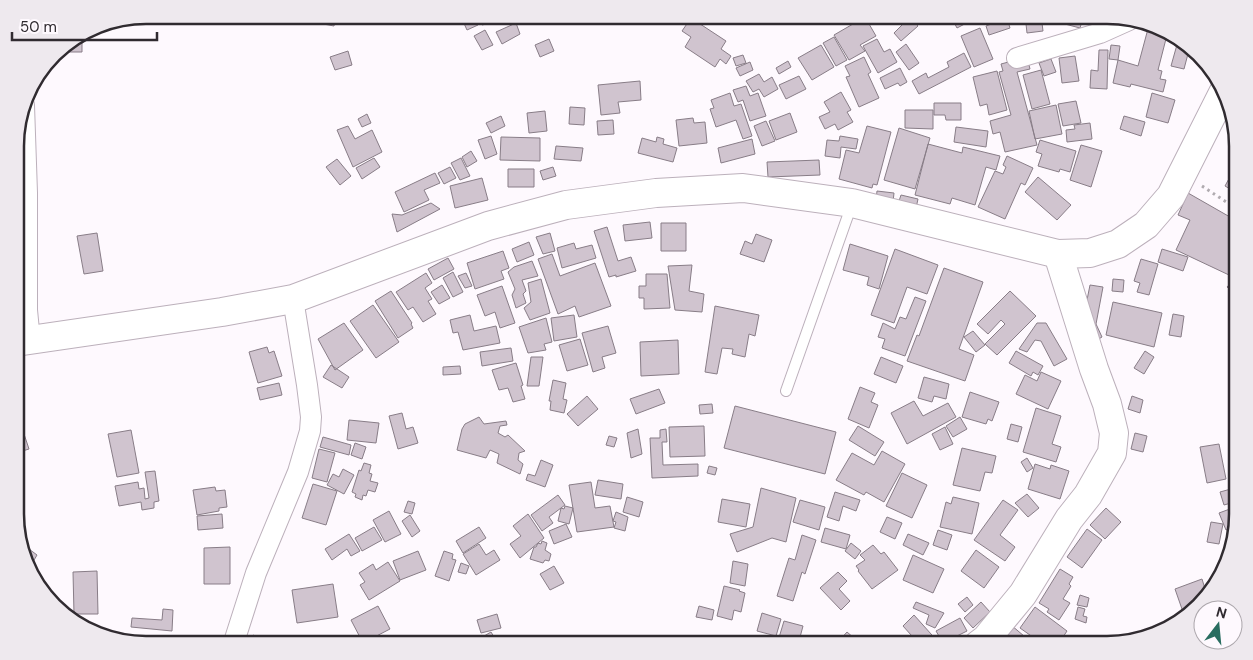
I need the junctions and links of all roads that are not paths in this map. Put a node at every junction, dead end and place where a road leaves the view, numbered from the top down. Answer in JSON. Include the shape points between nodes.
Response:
{"nodes":[{"id":1,"x":1118,"y":24,"type":"edge"},
{"id":2,"x":1017,"y":58,"type":"dead end"},
{"id":3,"x":1220,"y":99,"type":"edge"},
{"id":4,"x":25,"y":131,"type":"edge"},
{"id":5,"x":852,"y":203,"type":"junction"},
{"id":6,"x":1058,"y":254,"type":"junction"},
{"id":7,"x":293,"y":299,"type":"junction"},
{"id":8,"x":24,"y":334,"type":"edge"},
{"id":9,"x":24,"y":342,"type":"edge"},
{"id":10,"x":786,"y":391,"type":"dead end"},
{"id":11,"x":236,"y":636,"type":"edge"},
{"id":12,"x":988,"y":636,"type":"edge"}],
"edges":[{"from":1,"to":2,"type":"street"},
{"from":3,"to":6,"type":"street","via":[[1172,196],[1146,225],[1118,244],[1090,253]]},
{"from":4,"to":8,"type":"street","via":[[27,310]]},
{"from":5,"to":6,"type":"street"},
{"from":5,"to":7,"type":"street","via":[[743,188],[656,193],[566,205],[488,226]]},
{"from":5,"to":10,"type":"lane"},
{"from":6,"to":12,"type":"street","via":[[1107,404],[1114,433],[1112,452],[1088,495],[1023,594]]},
{"from":7,"to":9,"type":"street"},
{"from":7,"to":11,"type":"street","via":[[307,385],[310,431],[298,472],[256,573]]}]}
